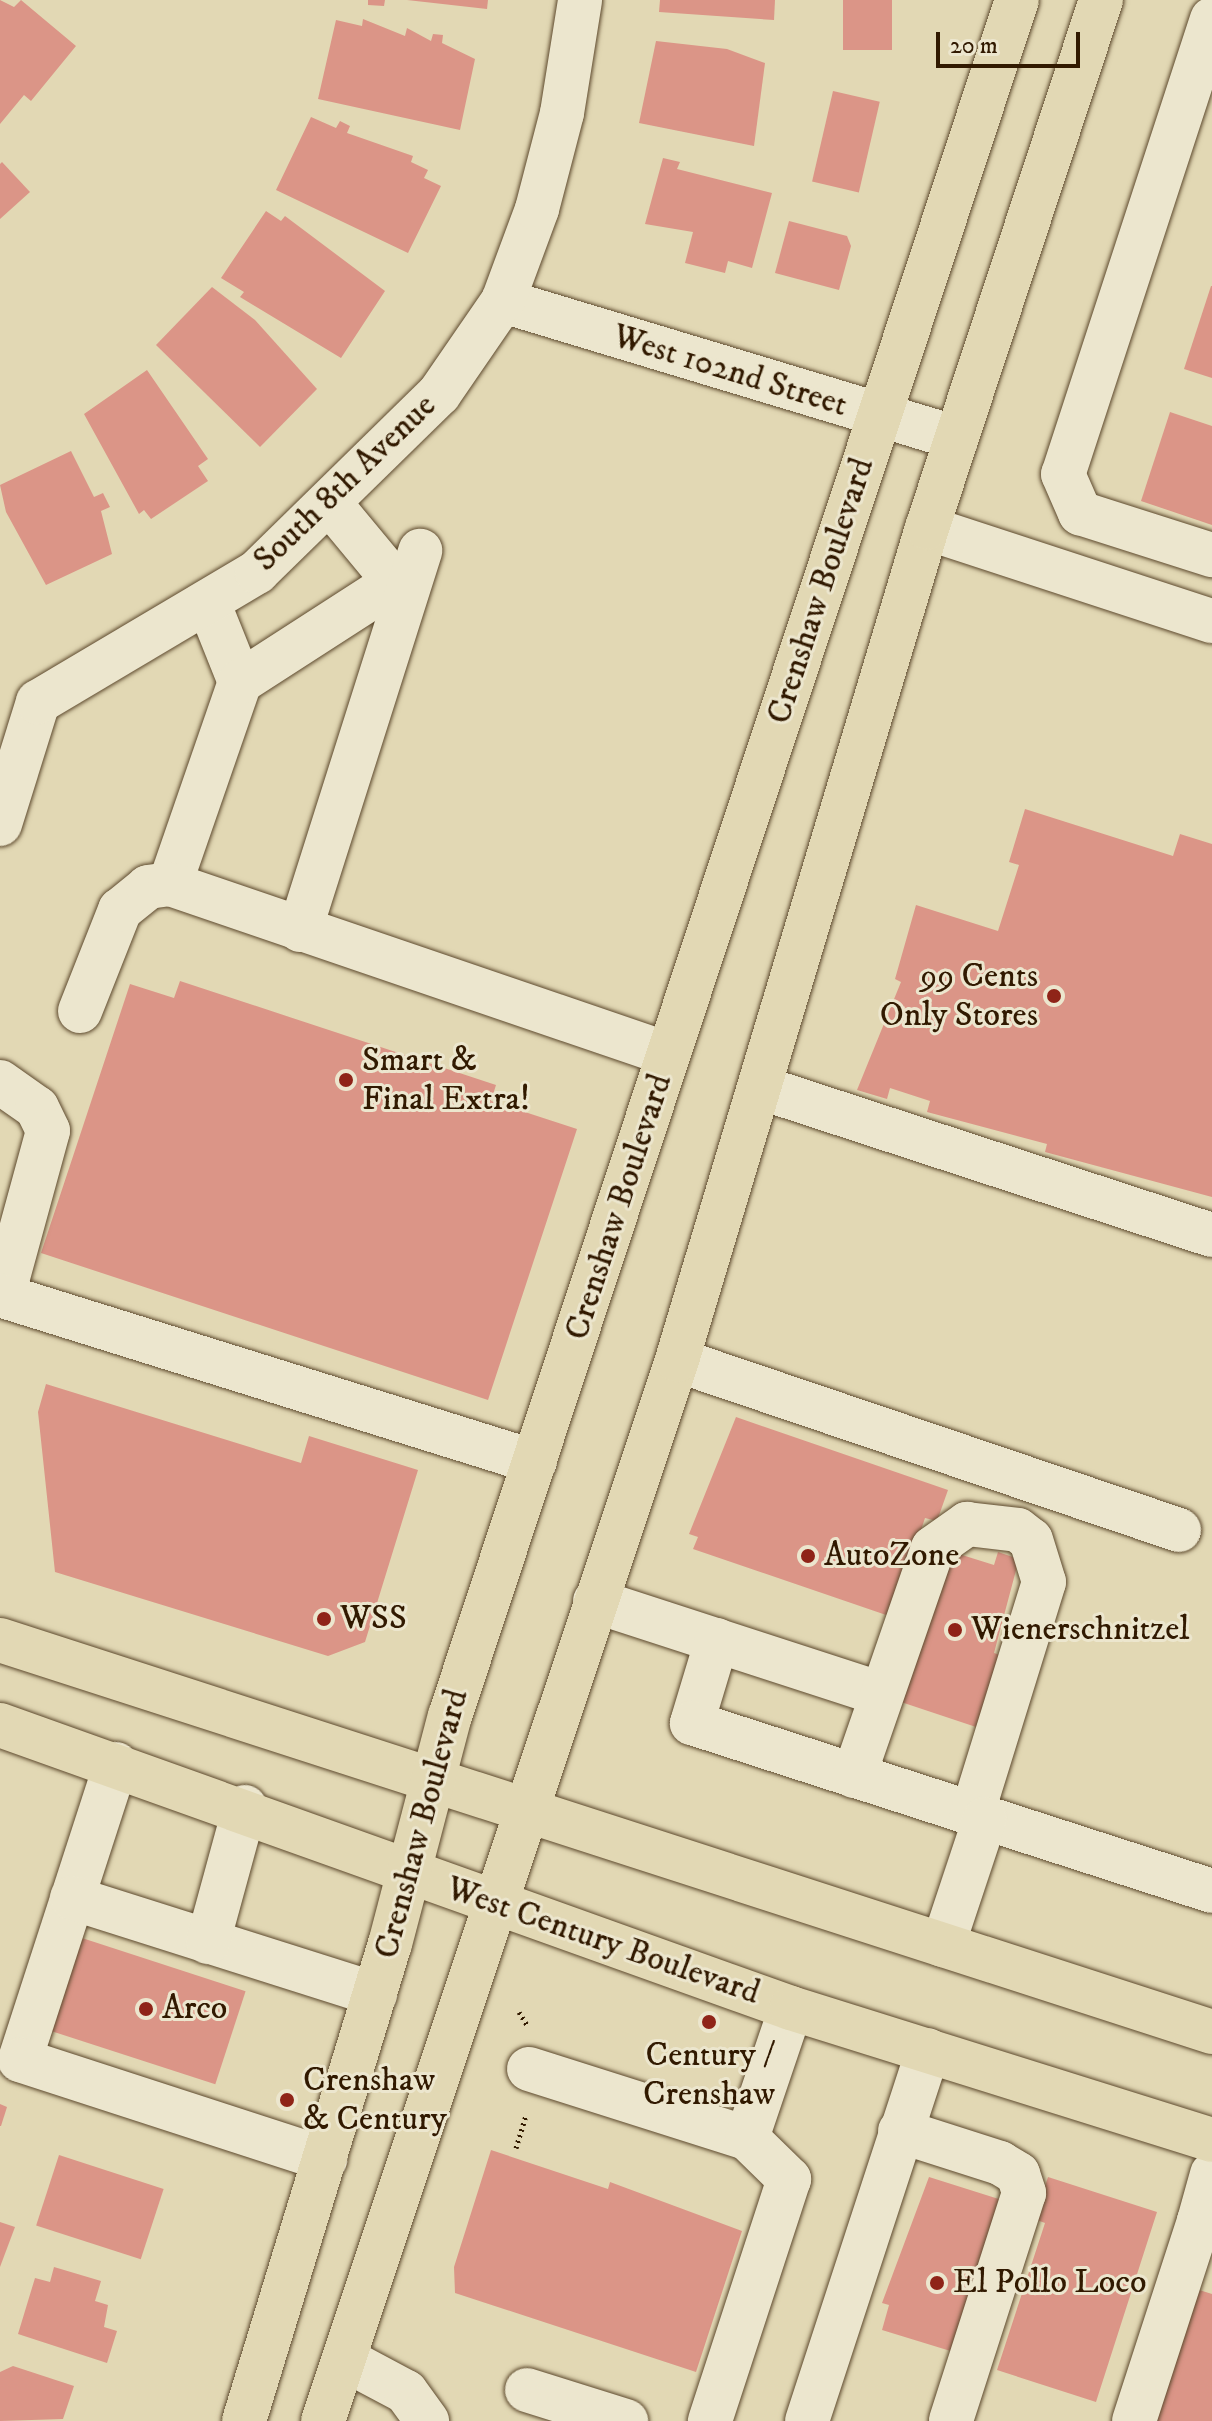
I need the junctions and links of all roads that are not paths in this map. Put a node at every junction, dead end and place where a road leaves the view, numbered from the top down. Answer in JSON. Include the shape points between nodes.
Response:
{"nodes":[{"id":1,"x":580,"y":0,"type":"edge"},
{"id":2,"x":1017,"y":0,"type":"edge"},
{"id":3,"x":1101,"y":0,"type":"edge"},
{"id":4,"x":1212,"y":19,"type":"edge"},
{"id":5,"x":503,"y":301,"type":"junction"},
{"id":6,"x":878,"y":416,"type":"junction"},
{"id":7,"x":957,"y":438,"type":"junction"},
{"id":8,"x":331,"y":505,"type":"junction"},
{"id":9,"x":927,"y":528,"type":"junction"},
{"id":10,"x":420,"y":551,"type":"dead end"},
{"id":11,"x":1212,"y":555,"type":"edge"},
{"id":12,"x":208,"y":602,"type":"junction"},
{"id":13,"x":1212,"y":621,"type":"edge"},
{"id":14,"x":240,"y":682,"type":"junction"},
{"id":15,"x":19,"y":706,"type":"edge"},
{"id":16,"x":0,"y":824,"type":"edge"},
{"id":17,"x":170,"y":884,"type":"junction"},
{"id":18,"x":300,"y":930,"type":"junction"},
{"id":19,"x":80,"y":1011,"type":"dead end"},
{"id":20,"x":668,"y":1054,"type":"junction"},
{"id":21,"x":0,"y":1082,"type":"edge"},
{"id":22,"x":762,"y":1088,"type":"junction"},
{"id":23,"x":1212,"y":1235,"type":"edge"},
{"id":24,"x":2,"y":1301,"type":"edge"},
{"id":25,"x":677,"y":1360,"type":"junction"},
{"id":26,"x":535,"y":1462,"type":"junction"},
{"id":27,"x":1179,"y":1530,"type":"dead end"},
{"id":28,"x":595,"y":1601,"type":"junction"},
{"id":29,"x":0,"y":1640,"type":"edge"},
{"id":30,"x":717,"y":1640,"type":"junction"},
{"id":31,"x":881,"y":1694,"type":"junction"},
{"id":32,"x":0,"y":1725,"type":"edge"},
{"id":33,"x":116,"y":1764,"type":"junction"},
{"id":34,"x":854,"y":1776,"type":"junction"},
{"id":35,"x":433,"y":1778,"type":"junction"},
{"id":36,"x":245,"y":1807,"type":"junction"},
{"id":37,"x":525,"y":1808,"type":"junction"},
{"id":38,"x":978,"y":1817,"type":"junction"},
{"id":39,"x":408,"y":1872,"type":"junction"},
{"id":40,"x":1212,"y":1891,"type":"edge"},
{"id":41,"x":72,"y":1898,"type":"junction"},
{"id":42,"x":494,"y":1903,"type":"junction"},
{"id":43,"x":208,"y":1942,"type":"junction"},
{"id":44,"x":943,"y":1945,"type":"junction"},
{"id":45,"x":375,"y":1994,"type":"junction"},
{"id":46,"x":791,"y":2008,"type":"junction"},
{"id":47,"x":1212,"y":2032,"type":"edge"},
{"id":48,"x":928,"y":2050,"type":"junction"},
{"id":49,"x":529,"y":2069,"type":"dead end"},
{"id":50,"x":900,"y":2131,"type":"junction"},
{"id":51,"x":747,"y":2138,"type":"junction"},
{"id":52,"x":1212,"y":2140,"type":"edge"},
{"id":53,"x":325,"y":2159,"type":"junction"},
{"id":54,"x":1212,"y":2174,"type":"edge"},
{"id":55,"x":1205,"y":2224,"type":"edge"},
{"id":56,"x":344,"y":2359,"type":"junction"},
{"id":57,"x":527,"y":2390,"type":"dead end"},
{"id":58,"x":244,"y":2421,"type":"edge"},
{"id":59,"x":323,"y":2421,"type":"edge"},
{"id":60,"x":427,"y":2421,"type":"edge"},
{"id":61,"x":626,"y":2421,"type":"edge"},
{"id":62,"x":710,"y":2421,"type":"edge"},
{"id":63,"x":807,"y":2421,"type":"edge"},
{"id":64,"x":951,"y":2421,"type":"edge"},
{"id":65,"x":1134,"y":2421,"type":"edge"}],
"edges":[{"from":1,"to":5,"type":"street","name":"South 8th Avenue","via":[[562,113]]},
{"from":2,"to":6,"type":"main road","name":"Crenshaw Boulevard"},
{"from":3,"to":7,"type":"main road"},
{"from":4,"to":11,"type":"street","via":[[1063,474],[1080,513]]},
{"from":5,"to":6,"type":"street","name":"West 102nd Street"},
{"from":5,"to":8,"type":"street","name":"South 8th Avenue","via":[[439,394]]},
{"from":6,"to":7,"type":"street","name":"West 102nd Street"},
{"from":6,"to":20,"type":"main road","name":"Crenshaw Boulevard"},
{"from":7,"to":9,"type":"main road"},
{"from":8,"to":12,"type":"street","name":"South 8th Avenue","via":[[257,572]]},
{"from":8,"to":14,"type":"street","via":[[395,582]]},
{"from":9,"to":13,"type":"street"},
{"from":9,"to":22,"type":"main road"},
{"from":10,"to":18,"type":"street"},
{"from":12,"to":14,"type":"street"},
{"from":12,"to":15,"type":"street","name":"South 8th Avenue"},
{"from":14,"to":17,"type":"street"},
{"from":15,"to":16,"type":"street","name":"South 8th Avenue"},
{"from":17,"to":18,"type":"street"},
{"from":17,"to":19,"type":"street","via":[[148,887],[120,910]]},
{"from":18,"to":20,"type":"street"},
{"from":20,"to":26,"type":"main road","name":"Crenshaw Boulevard"},
{"from":21,"to":24,"type":"street","via":[[37,1108],[48,1131]]},
{"from":22,"to":23,"type":"street"},
{"from":22,"to":25,"type":"main road"},
{"from":24,"to":26,"type":"street"},
{"from":25,"to":27,"type":"street"},
{"from":25,"to":28,"type":"main road"},
{"from":26,"to":35,"type":"main road","name":"Crenshaw Boulevard"},
{"from":28,"to":30,"type":"street"},
{"from":28,"to":37,"type":"main road"},
{"from":29,"to":35,"type":"main road"},
{"from":30,"to":31,"type":"street"},
{"from":30,"to":34,"type":"street","via":[[692,1723]]},
{"from":31,"to":34,"type":"street"},
{"from":31,"to":38,"type":"street","via":[[942,1536],[967,1524],[996,1523],[1031,1540],[1044,1582]]},
{"from":32,"to":33,"type":"main road","name":"West Century Boulevard"},
{"from":33,"to":36,"type":"main road","name":"West Century Boulevard"},
{"from":33,"to":41,"type":"street"},
{"from":34,"to":38,"type":"street"},
{"from":35,"to":37,"type":"main road"},
{"from":35,"to":39,"type":"main road","name":"Crenshaw Boulevard"},
{"from":36,"to":39,"type":"main road","name":"West Century Boulevard"},
{"from":36,"to":43,"type":"street"},
{"from":37,"to":42,"type":"main road"},
{"from":37,"to":44,"type":"main road"},
{"from":38,"to":40,"type":"street"},
{"from":38,"to":44,"type":"street"},
{"from":39,"to":42,"type":"main road","name":"West Century Boulevard"},
{"from":39,"to":45,"type":"main road","name":"Crenshaw Boulevard"},
{"from":41,"to":43,"type":"street"},
{"from":41,"to":53,"type":"street","via":[[20,2060]]},
{"from":42,"to":46,"type":"main road","name":"West Century Boulevard"},
{"from":42,"to":56,"type":"main road"},
{"from":43,"to":45,"type":"street"},
{"from":44,"to":47,"type":"main road"},
{"from":45,"to":53,"type":"main road","name":"Crenshaw Boulevard"},
{"from":46,"to":48,"type":"main road","name":"West Century Boulevard"},
{"from":46,"to":51,"type":"street"},
{"from":48,"to":50,"type":"street"},
{"from":48,"to":52,"type":"main road","name":"West Century Boulevard"},
{"from":49,"to":51,"type":"street"},
{"from":50,"to":63,"type":"street"},
{"from":50,"to":64,"type":"street","via":[[1000,2163],[1018,2174],[1024,2193]]},
{"from":51,"to":62,"type":"street","via":[[789,2179]]},
{"from":53,"to":58,"type":"main road","name":"Crenshaw Boulevard"},
{"from":54,"to":55,"type":"street"},
{"from":55,"to":65,"type":"street"},
{"from":56,"to":59,"type":"main road"},
{"from":56,"to":60,"type":"street","via":[[406,2392]]},
{"from":57,"to":61,"type":"street"}]}
